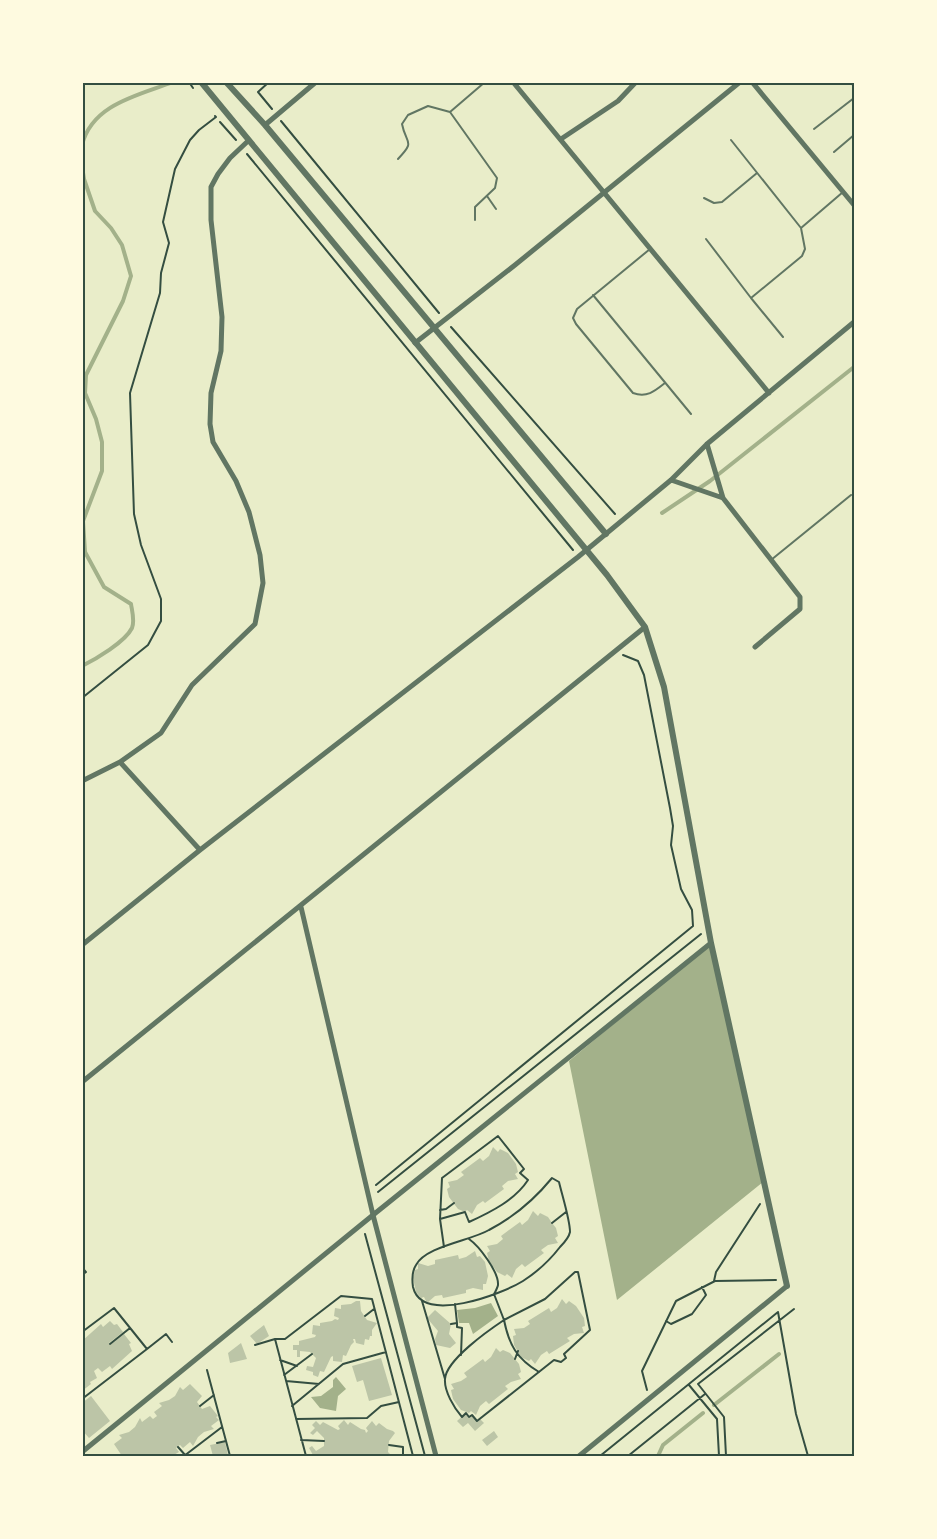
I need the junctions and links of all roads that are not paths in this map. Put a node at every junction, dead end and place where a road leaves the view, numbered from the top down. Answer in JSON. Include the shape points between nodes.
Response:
{"nodes":[{"id":1,"x":201,"y":82,"type":"edge"},
{"id":2,"x":316,"y":82,"type":"edge"},
{"id":3,"x":484,"y":82,"type":"edge"},
{"id":4,"x":513,"y":82,"type":"edge"},
{"id":5,"x":636,"y":82,"type":"edge"},
{"id":6,"x":740,"y":82,"type":"edge"},
{"id":7,"x":752,"y":82,"type":"edge"},
{"id":8,"x":851,"y":82,"type":"edge"},
{"id":9,"x":226,"y":83,"type":"edge"},
{"id":10,"x":855,"y":87,"type":"edge"},
{"id":11,"x":855,"y":98,"type":"edge"},
{"id":12,"x":450,"y":112,"type":"junction"},
{"id":13,"x":265,"y":125,"type":"junction"},
{"id":14,"x":814,"y":129,"type":"dead end"},
{"id":15,"x":855,"y":135,"type":"edge"},
{"id":16,"x":561,"y":139,"type":"junction"},
{"id":17,"x":731,"y":140,"type":"dead end"},
{"id":18,"x":248,"y":141,"type":"junction"},
{"id":19,"x":834,"y":152,"type":"dead end"},
{"id":20,"x":398,"y":159,"type":"dead end"},
{"id":21,"x":757,"y":173,"type":"junction"},
{"id":22,"x":843,"y":192,"type":"junction"},
{"id":23,"x":604,"y":193,"type":"junction"},
{"id":24,"x":486,"y":196,"type":"junction"},
{"id":25,"x":704,"y":198,"type":"dead end"},
{"id":26,"x":855,"y":205,"type":"edge"},
{"id":27,"x":496,"y":209,"type":"dead end"},
{"id":28,"x":475,"y":220,"type":"dead end"},
{"id":29,"x":801,"y":228,"type":"junction"},
{"id":30,"x":706,"y":239,"type":"dead end"},
{"id":31,"x":650,"y":249,"type":"junction"},
{"id":32,"x":593,"y":295,"type":"junction"},
{"id":33,"x":752,"y":298,"type":"junction"},
{"id":34,"x":855,"y":322,"type":"edge"},
{"id":35,"x":434,"y":329,"type":"junction"},
{"id":36,"x":783,"y":337,"type":"dead end"},
{"id":37,"x":415,"y":343,"type":"junction"},
{"id":38,"x":665,"y":383,"type":"junction"},
{"id":39,"x":769,"y":393,"type":"junction"},
{"id":40,"x":691,"y":414,"type":"dead end"},
{"id":41,"x":707,"y":444,"type":"junction"},
{"id":42,"x":671,"y":480,"type":"junction"},
{"id":43,"x":851,"y":495,"type":"dead end"},
{"id":44,"x":723,"y":498,"type":"junction"},
{"id":45,"x":606,"y":534,"type":"junction"},
{"id":46,"x":585,"y":551,"type":"junction"},
{"id":47,"x":771,"y":560,"type":"junction"},
{"id":48,"x":645,"y":627,"type":"junction"},
{"id":49,"x":755,"y":647,"type":"dead end"},
{"id":50,"x":120,"y":762,"type":"junction"},
{"id":51,"x":82,"y":781,"type":"edge"},
{"id":52,"x":200,"y":850,"type":"junction"},
{"id":53,"x":301,"y":908,"type":"junction"},
{"id":54,"x":711,"y":943,"type":"junction"},
{"id":55,"x":82,"y":945,"type":"edge"},
{"id":56,"x":82,"y":1082,"type":"edge"},
{"id":57,"x":373,"y":1215,"type":"junction"},
{"id":58,"x":787,"y":1286,"type":"joint"},
{"id":59,"x":82,"y":1452,"type":"edge"},
{"id":60,"x":436,"y":1456,"type":"edge"},
{"id":61,"x":579,"y":1456,"type":"edge"}],
"edges":[{"from":1,"to":18,"type":"street"},
{"from":2,"to":13,"type":"street"},
{"from":3,"to":12,"type":"lane"},
{"from":4,"to":16,"type":"street"},
{"from":5,"to":16,"type":"street","via":[[618,101]]},
{"from":6,"to":23,"type":"street"},
{"from":7,"to":22,"type":"street"},
{"from":8,"to":10,"type":"lane"},
{"from":9,"to":13,"type":"street"},
{"from":11,"to":14,"type":"lane"},
{"from":12,"to":20,"type":"lane","via":[[428,106],[408,115],[402,124],[408,148]]},
{"from":12,"to":24,"type":"lane","via":[[497,178],[495,188]]},
{"from":13,"to":35,"type":"street"},
{"from":15,"to":19,"type":"lane"},
{"from":16,"to":23,"type":"street"},
{"from":17,"to":21,"type":"lane"},
{"from":18,"to":37,"type":"street"},
{"from":18,"to":50,"type":"street","via":[[230,158],[211,188],[222,317],[210,424],[213,442],[249,512],[263,583],[258,610],[255,624],[192,685],[161,734]]},
{"from":21,"to":25,"type":"lane","via":[[722,202]]},
{"from":21,"to":29,"type":"lane"},
{"from":22,"to":26,"type":"street"},
{"from":22,"to":29,"type":"lane"},
{"from":23,"to":31,"type":"street"},
{"from":23,"to":35,"type":"street"},
{"from":24,"to":27,"type":"lane"},
{"from":24,"to":28,"type":"lane","via":[[475,207]]},
{"from":29,"to":33,"type":"lane","via":[[805,249],[802,256]]},
{"from":30,"to":33,"type":"lane"},
{"from":31,"to":32,"type":"lane"},
{"from":31,"to":39,"type":"street"},
{"from":32,"to":38,"type":"lane"},
{"from":32,"to":38,"type":"lane","via":[[573,318],[633,393],[650,394]]},
{"from":33,"to":36,"type":"lane"},
{"from":34,"to":39,"type":"street"},
{"from":35,"to":37,"type":"street"},
{"from":35,"to":45,"type":"street"},
{"from":37,"to":46,"type":"street"},
{"from":38,"to":40,"type":"lane"},
{"from":39,"to":41,"type":"street"},
{"from":41,"to":42,"type":"street"},
{"from":41,"to":44,"type":"street"},
{"from":42,"to":44,"type":"street"},
{"from":42,"to":45,"type":"street"},
{"from":43,"to":47,"type":"lane"},
{"from":44,"to":47,"type":"street"},
{"from":45,"to":46,"type":"street"},
{"from":46,"to":48,"type":"street"},
{"from":46,"to":52,"type":"street"},
{"from":47,"to":49,"type":"street","via":[[800,597],[800,609]]},
{"from":48,"to":53,"type":"street"},
{"from":48,"to":54,"type":"street","via":[[664,687]]},
{"from":50,"to":51,"type":"street"},
{"from":50,"to":52,"type":"street"},
{"from":52,"to":55,"type":"street"},
{"from":53,"to":56,"type":"street"},
{"from":53,"to":57,"type":"street"},
{"from":54,"to":57,"type":"street"},
{"from":54,"to":58,"type":"street"},
{"from":57,"to":59,"type":"street"},
{"from":57,"to":60,"type":"street"},
{"from":58,"to":61,"type":"street"}]}
